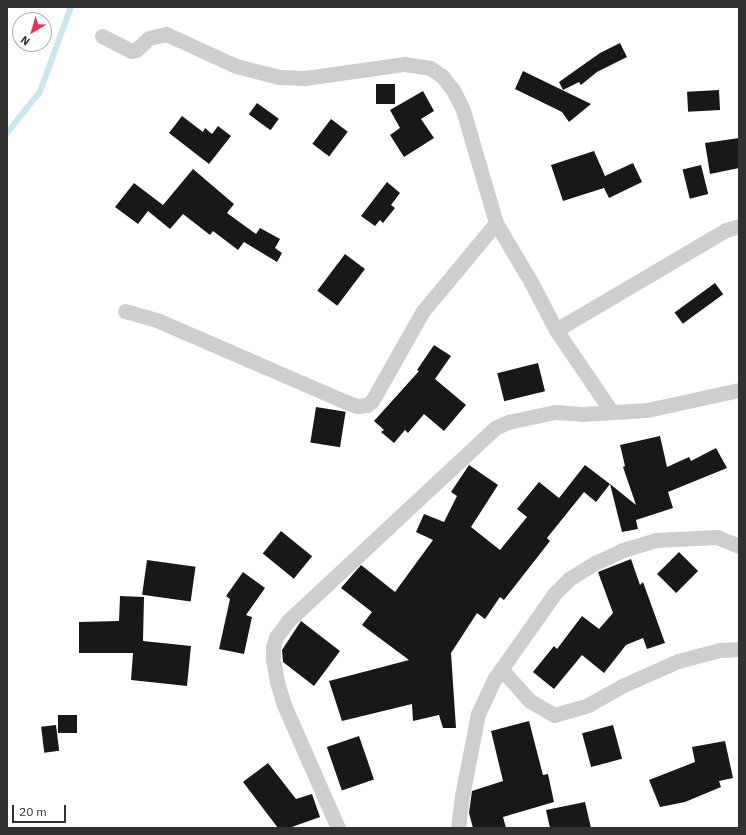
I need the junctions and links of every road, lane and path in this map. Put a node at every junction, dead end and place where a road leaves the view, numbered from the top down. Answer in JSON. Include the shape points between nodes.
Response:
{"nodes":[{"id":1,"x":102,"y":36,"type":"dead end"},
{"id":2,"x":496,"y":223,"type":"junction"},
{"id":3,"x":739,"y":226,"type":"edge"},
{"id":4,"x":124,"y":311,"type":"dead end"},
{"id":5,"x":556,"y":330,"type":"junction"},
{"id":6,"x":739,"y":390,"type":"edge"},
{"id":7,"x":611,"y":411,"type":"junction"},
{"id":8,"x":739,"y":546,"type":"edge"},
{"id":9,"x":739,"y":650,"type":"edge"},
{"id":10,"x":501,"y":669,"type":"junction"},
{"id":11,"x":338,"y":828,"type":"edge"},
{"id":12,"x":458,"y":828,"type":"edge"}],
"edges":[{"from":1,"to":2,"type":"street","via":[[131,51],[136,50],[149,38],[166,34],[236,66],[278,77],[305,78],[405,64],[430,68],[442,76],[453,90],[463,110]]},
{"from":2,"to":4,"type":"street","via":[[423,312],[372,401],[367,405],[357,406],[346,402],[159,321]]},
{"from":2,"to":5,"type":"street"},
{"from":3,"to":5,"type":"street","via":[[726,230]]},
{"from":5,"to":7,"type":"street"},
{"from":6,"to":7,"type":"street","via":[[672,406]]},
{"from":7,"to":11,"type":"street","via":[[582,414],[555,412],[508,422],[496,428],[316,594],[276,637],[273,659],[284,705]]},
{"from":8,"to":10,"type":"street","via":[[716,537],[655,540],[594,563],[569,579],[555,593]]},
{"from":9,"to":10,"type":"street","via":[[720,650],[678,661],[624,685],[588,705],[554,715],[530,701]]},
{"from":10,"to":12,"type":"street","via":[[478,714]]}]}
